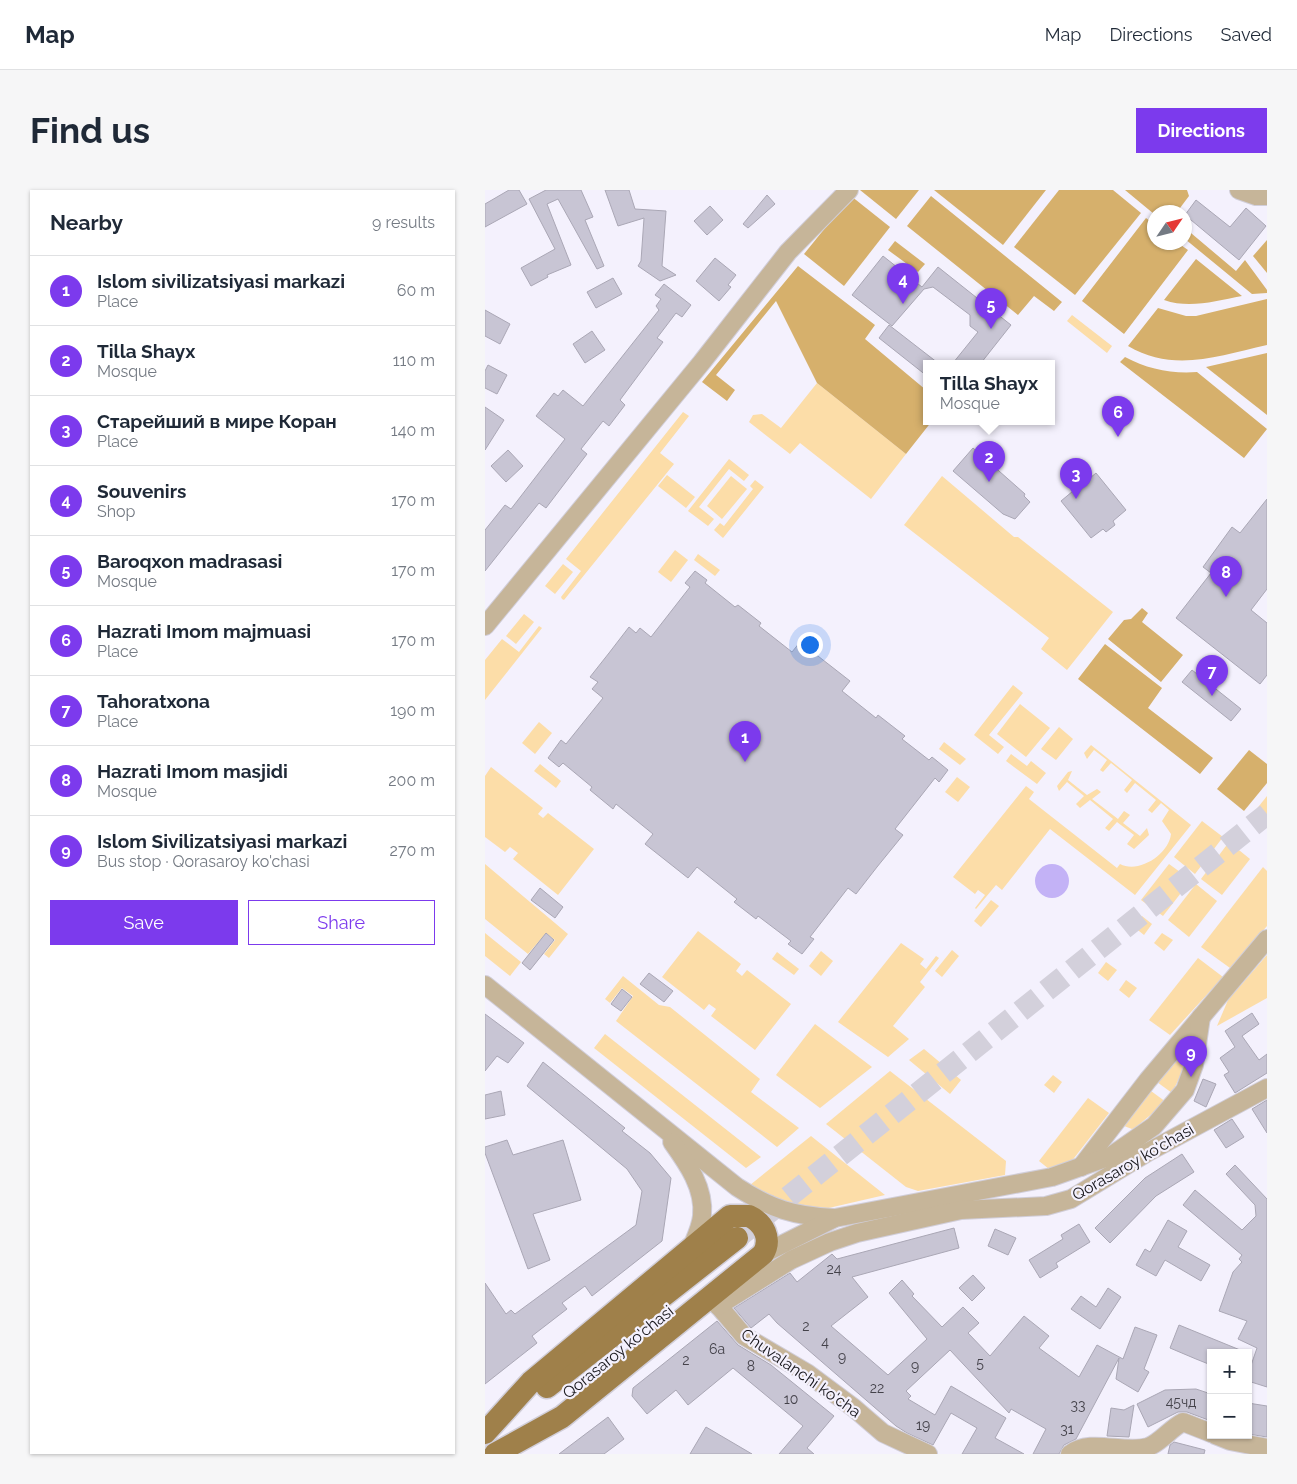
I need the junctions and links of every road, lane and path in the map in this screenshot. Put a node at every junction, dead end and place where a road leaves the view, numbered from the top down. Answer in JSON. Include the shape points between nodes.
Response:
{"nodes":[{"id":1,"x":849,"y":190,"type":"edge"},
{"id":2,"x":1239,"y":190,"type":"edge"},
{"id":3,"x":1267,"y":196,"type":"edge"},
{"id":4,"x":485,"y":626,"type":"edge"},
{"id":5,"x":1267,"y":939,"type":"edge"},
{"id":6,"x":485,"y":985,"type":"edge"},
{"id":7,"x":1201,"y":1018,"type":"junction"},
{"id":8,"x":1267,"y":1088,"type":"edge"},
{"id":9,"x":658,"y":1124,"type":"junction"},
{"id":10,"x":1081,"y":1167,"type":"junction"},
{"id":11,"x":835,"y":1218,"type":"junction"},
{"id":12,"x":748,"y":1247,"type":"junction"},
{"id":13,"x":690,"y":1250,"type":"junction"},
{"id":14,"x":714,"y":1300,"type":"junction"},
{"id":15,"x":1207,"y":1431,"type":"edge"},
{"id":16,"x":485,"y":1435,"type":"edge"},
{"id":17,"x":1225,"y":1439,"type":"edge"},
{"id":18,"x":1267,"y":1448,"type":"edge"},
{"id":19,"x":491,"y":1454,"type":"edge"},
{"id":20,"x":495,"y":1454,"type":"edge"},
{"id":21,"x":927,"y":1454,"type":"edge"},
{"id":22,"x":1070,"y":1454,"type":"edge"}],
"edges":[{"from":1,"to":4,"type":"street","via":[[788,252]]},
{"from":2,"to":3,"type":"street"},
{"from":5,"to":7,"type":"street"},
{"from":6,"to":9,"type":"street"},
{"from":7,"to":10,"type":"street"},
{"from":7,"to":10,"type":"street","via":[[1191,1077],[1177,1102],[1135,1140],[1111,1156]]},
{"from":8,"to":14,"type":"street","name":"Qorasaroy ko'chasi","via":[[1148,1152],[1071,1199],[1047,1206],[961,1210],[857,1233],[791,1260]]},
{"from":9,"to":11,"type":"street","via":[[757,1200],[795,1214]]},
{"from":9,"to":13,"type":"street","via":[[695,1178],[703,1216]]},
{"from":10,"to":11,"type":"street","via":[[1052,1177]]},
{"from":11,"to":12,"type":"street"},
{"from":12,"to":13,"type":"main road","via":[[767,1242],[763,1228],[753,1217],[740,1214],[730,1216]]},
{"from":12,"to":14,"type":"main road"},
{"from":12,"to":16,"type":"main road","name":"Qorasaroy ko'chasi"},
{"from":12,"to":19,"type":"main road","name":"Qorasaroy ko'chasi"},
{"from":13,"to":16,"type":"main road","via":[[531,1382]]},
{"from":14,"to":20,"type":"main road","via":[[562,1417]]},
{"from":14,"to":21,"type":"street","name":"Chuvalanchi ko'cha","via":[[743,1336],[807,1373],[883,1434]]},
{"from":15,"to":22,"type":"street","via":[[1183,1422],[1148,1447],[1107,1449],[1087,1446]]},
{"from":17,"to":18,"type":"street"}]}
